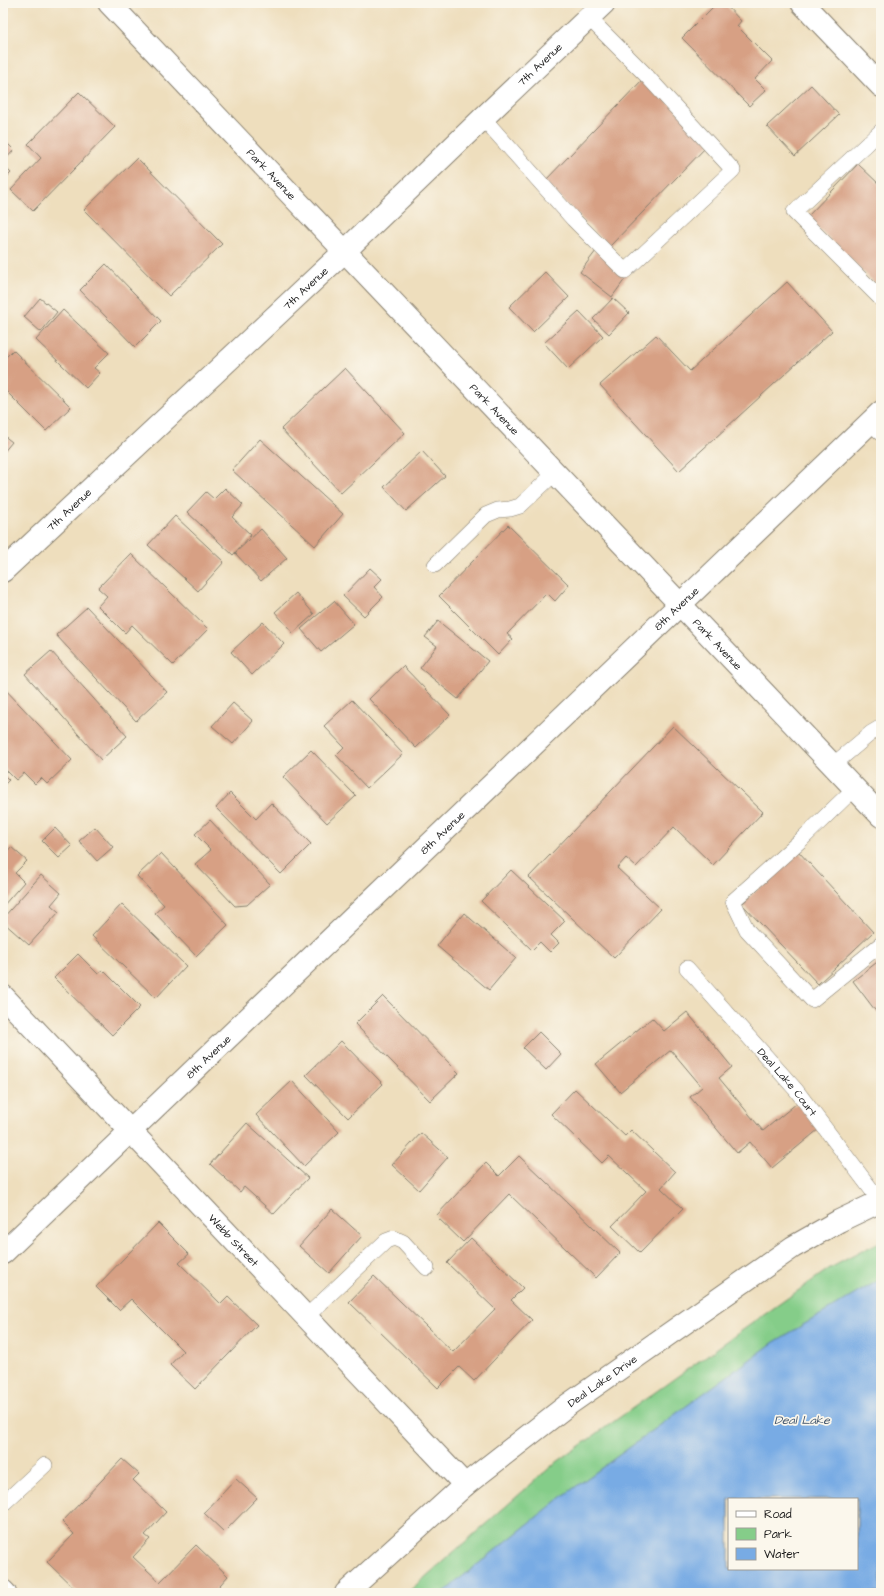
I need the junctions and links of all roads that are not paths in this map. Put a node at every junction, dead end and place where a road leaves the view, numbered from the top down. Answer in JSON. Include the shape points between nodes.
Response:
{"nodes":[{"id":1,"x":108,"y":3,"type":"edge"},
{"id":2,"x":802,"y":3,"type":"edge"},
{"id":3,"x":596,"y":10,"type":"edge"},
{"id":4,"x":881,"y":86,"type":"edge"},
{"id":5,"x":483,"y":118,"type":"junction"},
{"id":6,"x":881,"y":131,"type":"edge"},
{"id":7,"x":345,"y":251,"type":"junction"},
{"id":8,"x":881,"y":300,"type":"edge"},
{"id":9,"x":877,"y":422,"type":"edge"},
{"id":10,"x":555,"y":473,"type":"junction"},
{"id":11,"x":435,"y":565,"type":"dead end"},
{"id":12,"x":3,"y":571,"type":"edge"},
{"id":13,"x":681,"y":604,"type":"junction"},
{"id":14,"x":881,"y":727,"type":"edge"},
{"id":15,"x":833,"y":765,"type":"junction"},
{"id":16,"x":854,"y":788,"type":"junction"},
{"id":17,"x":880,"y":812,"type":"edge"},
{"id":18,"x":881,"y":944,"type":"edge"},
{"id":19,"x":687,"y":968,"type":"dead end"},
{"id":20,"x":3,"y":996,"type":"edge"},
{"id":21,"x":131,"y":1131,"type":"junction"},
{"id":22,"x":881,"y":1201,"type":"edge"},
{"id":23,"x":3,"y":1253,"type":"edge"},
{"id":24,"x":427,"y":1268,"type":"dead end"},
{"id":25,"x":306,"y":1317,"type":"junction"},
{"id":26,"x":45,"y":1465,"type":"dead end"},
{"id":27,"x":465,"y":1485,"type":"junction"},
{"id":28,"x":3,"y":1504,"type":"edge"},
{"id":29,"x":346,"y":1593,"type":"edge"}],
"edges":[{"from":1,"to":7,"type":"street","name":"Park Avenue"},
{"from":2,"to":4,"type":"street"},
{"from":3,"to":5,"type":"street","name":"7th Avenue"},
{"from":3,"to":5,"type":"lane","via":[[645,74],[733,170],[625,271],[573,219]]},
{"from":5,"to":7,"type":"street","name":"7th Avenue"},
{"from":6,"to":8,"type":"lane","via":[[794,212]]},
{"from":7,"to":10,"type":"street","name":"Park Avenue"},
{"from":7,"to":12,"type":"street","name":"7th Avenue"},
{"from":9,"to":13,"type":"street","name":"8th Avenue"},
{"from":10,"to":11,"type":"lane","via":[[520,506],[486,515]]},
{"from":10,"to":13,"type":"street","name":"Park Avenue"},
{"from":13,"to":15,"type":"street","name":"Park Avenue"},
{"from":13,"to":21,"type":"street","name":"8th Avenue"},
{"from":14,"to":15,"type":"lane"},
{"from":15,"to":16,"type":"street","name":"Park Avenue"},
{"from":16,"to":17,"type":"street","name":"Park Avenue"},
{"from":16,"to":18,"type":"lane","via":[[733,901],[747,930],[812,1000]]},
{"from":19,"to":22,"type":"lane","name":"Deal Lake Court","via":[[796,1090]]},
{"from":20,"to":21,"type":"street","name":"Webb Street"},
{"from":21,"to":23,"type":"street","name":"8th Avenue"},
{"from":21,"to":25,"type":"street","name":"Webb Street"},
{"from":22,"to":27,"type":"street","name":"Deal Lake Drive","via":[[793,1247],[568,1404]]},
{"from":24,"to":25,"type":"lane","via":[[403,1242],[394,1238],[386,1241]]},
{"from":25,"to":27,"type":"street","name":"Webb Street"},
{"from":26,"to":28,"type":"lane"},
{"from":27,"to":29,"type":"street","name":"Deal Lake Drive"}]}
